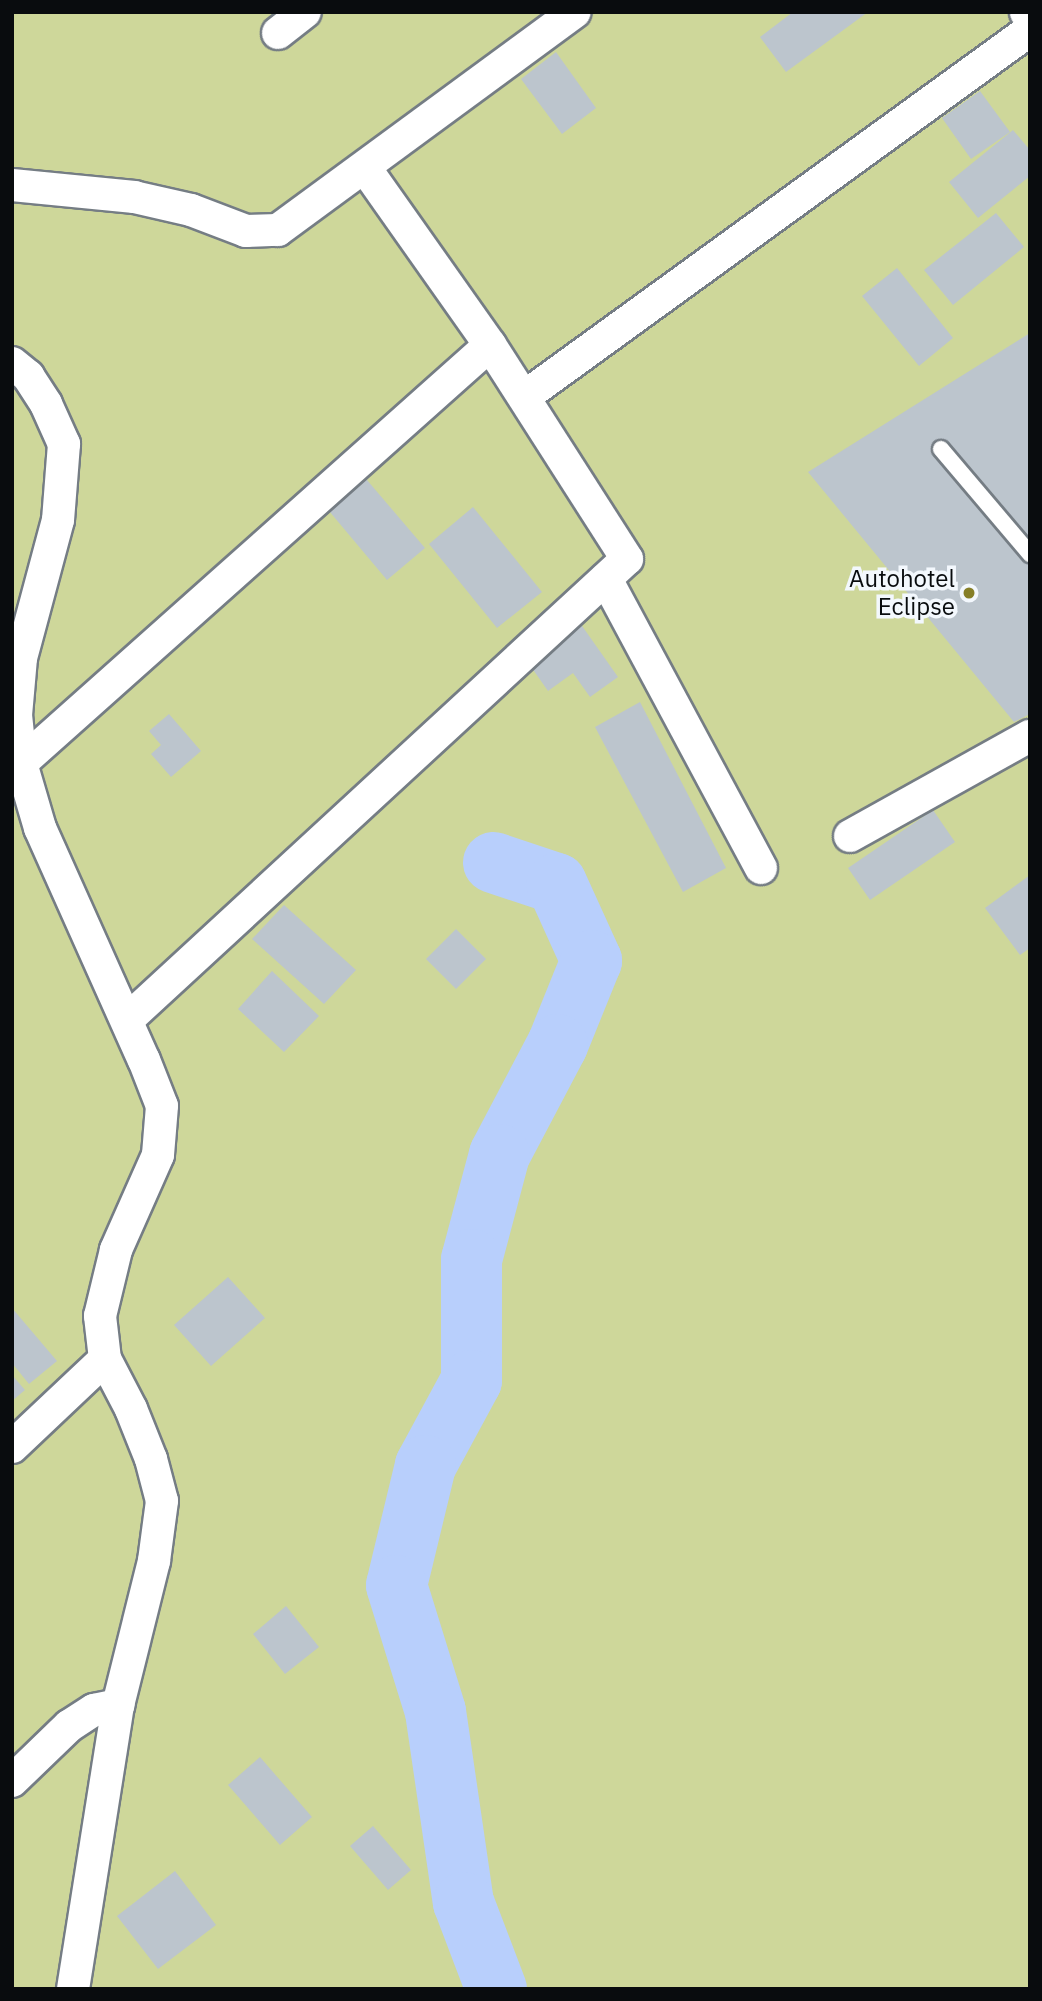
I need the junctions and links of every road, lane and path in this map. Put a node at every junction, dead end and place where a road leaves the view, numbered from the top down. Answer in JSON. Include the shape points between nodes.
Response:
{"nodes":[{"id":1,"x":305,"y":12,"type":"edge"},
{"id":2,"x":575,"y":12,"type":"edge"},
{"id":3,"x":1030,"y":30,"type":"edge"},
{"id":4,"x":278,"y":33,"type":"dead end"},
{"id":5,"x":366,"y":169,"type":"junction"},
{"id":6,"x":12,"y":186,"type":"edge"},
{"id":7,"x":490,"y":345,"type":"junction"},
{"id":8,"x":12,"y":363,"type":"edge"},
{"id":9,"x":524,"y":397,"type":"junction"},
{"id":10,"x":941,"y":449,"type":"dead end"},
{"id":11,"x":1030,"y":554,"type":"edge"},
{"id":12,"x":606,"y":579,"type":"junction"},
{"id":13,"x":1030,"y":736,"type":"edge"},
{"id":14,"x":21,"y":763,"type":"junction"},
{"id":15,"x":850,"y":836,"type":"dead end"},
{"id":16,"x":761,"y":868,"type":"dead end"},
{"id":17,"x":127,"y":1020,"type":"junction"},
{"id":18,"x":105,"y":1359,"type":"junction"},
{"id":19,"x":12,"y":1447,"type":"edge"},
{"id":20,"x":118,"y":1704,"type":"junction"},
{"id":21,"x":12,"y":1781,"type":"edge"},
{"id":22,"x":73,"y":1989,"type":"edge"}],
"edges":[{"from":1,"to":4,"type":"street"},
{"from":2,"to":5,"type":"street"},
{"from":3,"to":9,"type":"street"},
{"from":5,"to":6,"type":"street","via":[[278,230],[246,231],[134,197]]},
{"from":5,"to":7,"type":"street"},
{"from":7,"to":9,"type":"street"},
{"from":7,"to":14,"type":"street"},
{"from":8,"to":14,"type":"street","via":[[28,376],[64,443],[58,520],[21,658],[16,715]]},
{"from":9,"to":12,"type":"street","via":[[627,559]]},
{"from":10,"to":11,"type":"lane"},
{"from":12,"to":16,"type":"street"},
{"from":12,"to":17,"type":"street"},
{"from":13,"to":15,"type":"street"},
{"from":14,"to":17,"type":"street","via":[[40,828]]},
{"from":17,"to":18,"type":"street","via":[[162,1106],[158,1155],[116,1250],[100,1316]]},
{"from":18,"to":19,"type":"street"},
{"from":18,"to":20,"type":"street","via":[[131,1409],[162,1501],[154,1561]]},
{"from":20,"to":21,"type":"street","via":[[94,1710],[69,1726]]},
{"from":20,"to":22,"type":"street"}]}
